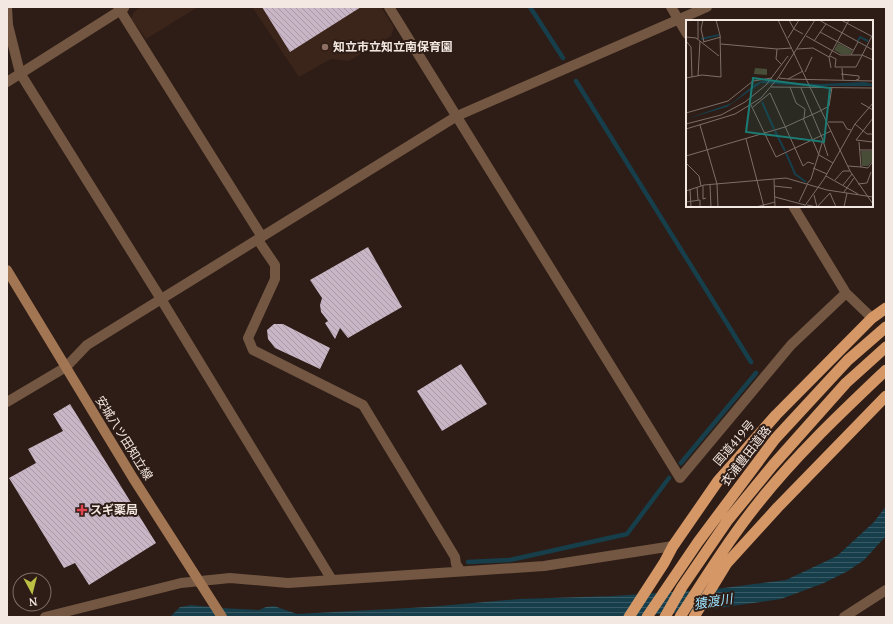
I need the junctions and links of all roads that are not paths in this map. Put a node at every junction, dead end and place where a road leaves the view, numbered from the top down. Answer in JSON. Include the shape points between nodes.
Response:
{"nodes":[{"id":1,"x":7,"y":7,"type":"edge"},
{"id":2,"x":389,"y":7,"type":"edge"},
{"id":3,"x":671,"y":7,"type":"edge"},
{"id":4,"x":707,"y":7,"type":"edge"},
{"id":5,"x":120,"y":8,"type":"edge"},
{"id":6,"x":678,"y":19,"type":"junction"},
{"id":7,"x":686,"y":32,"type":"edge"},
{"id":8,"x":20,"y":74,"type":"junction"},
{"id":9,"x":7,"y":82,"type":"edge"},
{"id":10,"x":457,"y":116,"type":"junction"},
{"id":11,"x":794,"y":207,"type":"edge"},
{"id":12,"x":260,"y":239,"type":"junction"},
{"id":13,"x":7,"y":270,"type":"edge"},
{"id":14,"x":846,"y":293,"type":"junction"},
{"id":15,"x":161,"y":300,"type":"junction"},
{"id":16,"x":886,"y":308,"type":"edge"},
{"id":17,"x":872,"y":318,"type":"junction"},
{"id":18,"x":886,"y":327,"type":"edge"},
{"id":19,"x":886,"y":347,"type":"edge"},
{"id":20,"x":66,"y":367,"type":"junction"},
{"id":21,"x":886,"y":370,"type":"edge"},
{"id":22,"x":886,"y":396,"type":"edge"},
{"id":23,"x":7,"y":402,"type":"edge"},
{"id":24,"x":673,"y":546,"type":"junction"},
{"id":25,"x":460,"y":570,"type":"junction"},
{"id":26,"x":332,"y":580,"type":"junction"},
{"id":27,"x":199,"y":581,"type":"junction"},
{"id":28,"x":886,"y":590,"type":"edge"},
{"id":29,"x":45,"y":617,"type":"edge"},
{"id":30,"x":222,"y":617,"type":"edge"},
{"id":31,"x":629,"y":617,"type":"edge"},
{"id":32,"x":647,"y":617,"type":"edge"},
{"id":33,"x":665,"y":617,"type":"edge"},
{"id":34,"x":680,"y":617,"type":"edge"},
{"id":35,"x":694,"y":617,"type":"edge"},
{"id":36,"x":844,"y":617,"type":"edge"}],
"edges":[{"from":1,"to":8,"type":"street","via":[[8,25]]},
{"from":2,"to":10,"type":"street"},
{"from":3,"to":6,"type":"street"},
{"from":4,"to":6,"type":"street"},
{"from":5,"to":8,"type":"street"},
{"from":5,"to":12,"type":"street"},
{"from":6,"to":7,"type":"street"},
{"from":6,"to":10,"type":"street"},
{"from":8,"to":9,"type":"street"},
{"from":8,"to":15,"type":"street"},
{"from":10,"to":12,"type":"street"},
{"from":10,"to":14,"type":"street","via":[[680,478],[792,345]]},
{"from":11,"to":14,"type":"street"},
{"from":12,"to":15,"type":"street"},
{"from":12,"to":25,"type":"street","via":[[275,265],[275,279],[248,338],[253,350],[363,404],[455,557]]},
{"from":13,"to":20,"type":"main road","name":"安城八ツ田知立線"},
{"from":14,"to":17,"type":"street"},
{"from":15,"to":20,"type":"street","via":[[86,345]]},
{"from":15,"to":26,"type":"street"},
{"from":16,"to":17,"type":"highway","name":"国道419号"},
{"from":17,"to":24,"type":"highway","name":"国道419号","via":[[770,421],[718,480]]},
{"from":18,"to":32,"type":"highway","name":"衣浦豊田道路","via":[[848,360],[775,439],[698,542]]},
{"from":19,"to":33,"type":"highway","via":[[846,383],[773,465],[728,520],[682,587]]},
{"from":20,"to":23,"type":"street"},
{"from":20,"to":27,"type":"main road","name":"安城八ツ田知立線"},
{"from":21,"to":34,"type":"highway","via":[[804,450],[759,502]]},
{"from":22,"to":35,"type":"highway","via":[[727,563]]},
{"from":24,"to":25,"type":"street","via":[[544,566]]},
{"from":24,"to":31,"type":"highway","name":"国道419号"},
{"from":25,"to":26,"type":"street"},
{"from":26,"to":27,"type":"street","via":[[288,583],[230,578]]},
{"from":27,"to":29,"type":"street","via":[[181,582]]},
{"from":27,"to":30,"type":"main road","name":"安城八ツ田知立線"},
{"from":28,"to":36,"type":"street"}]}
